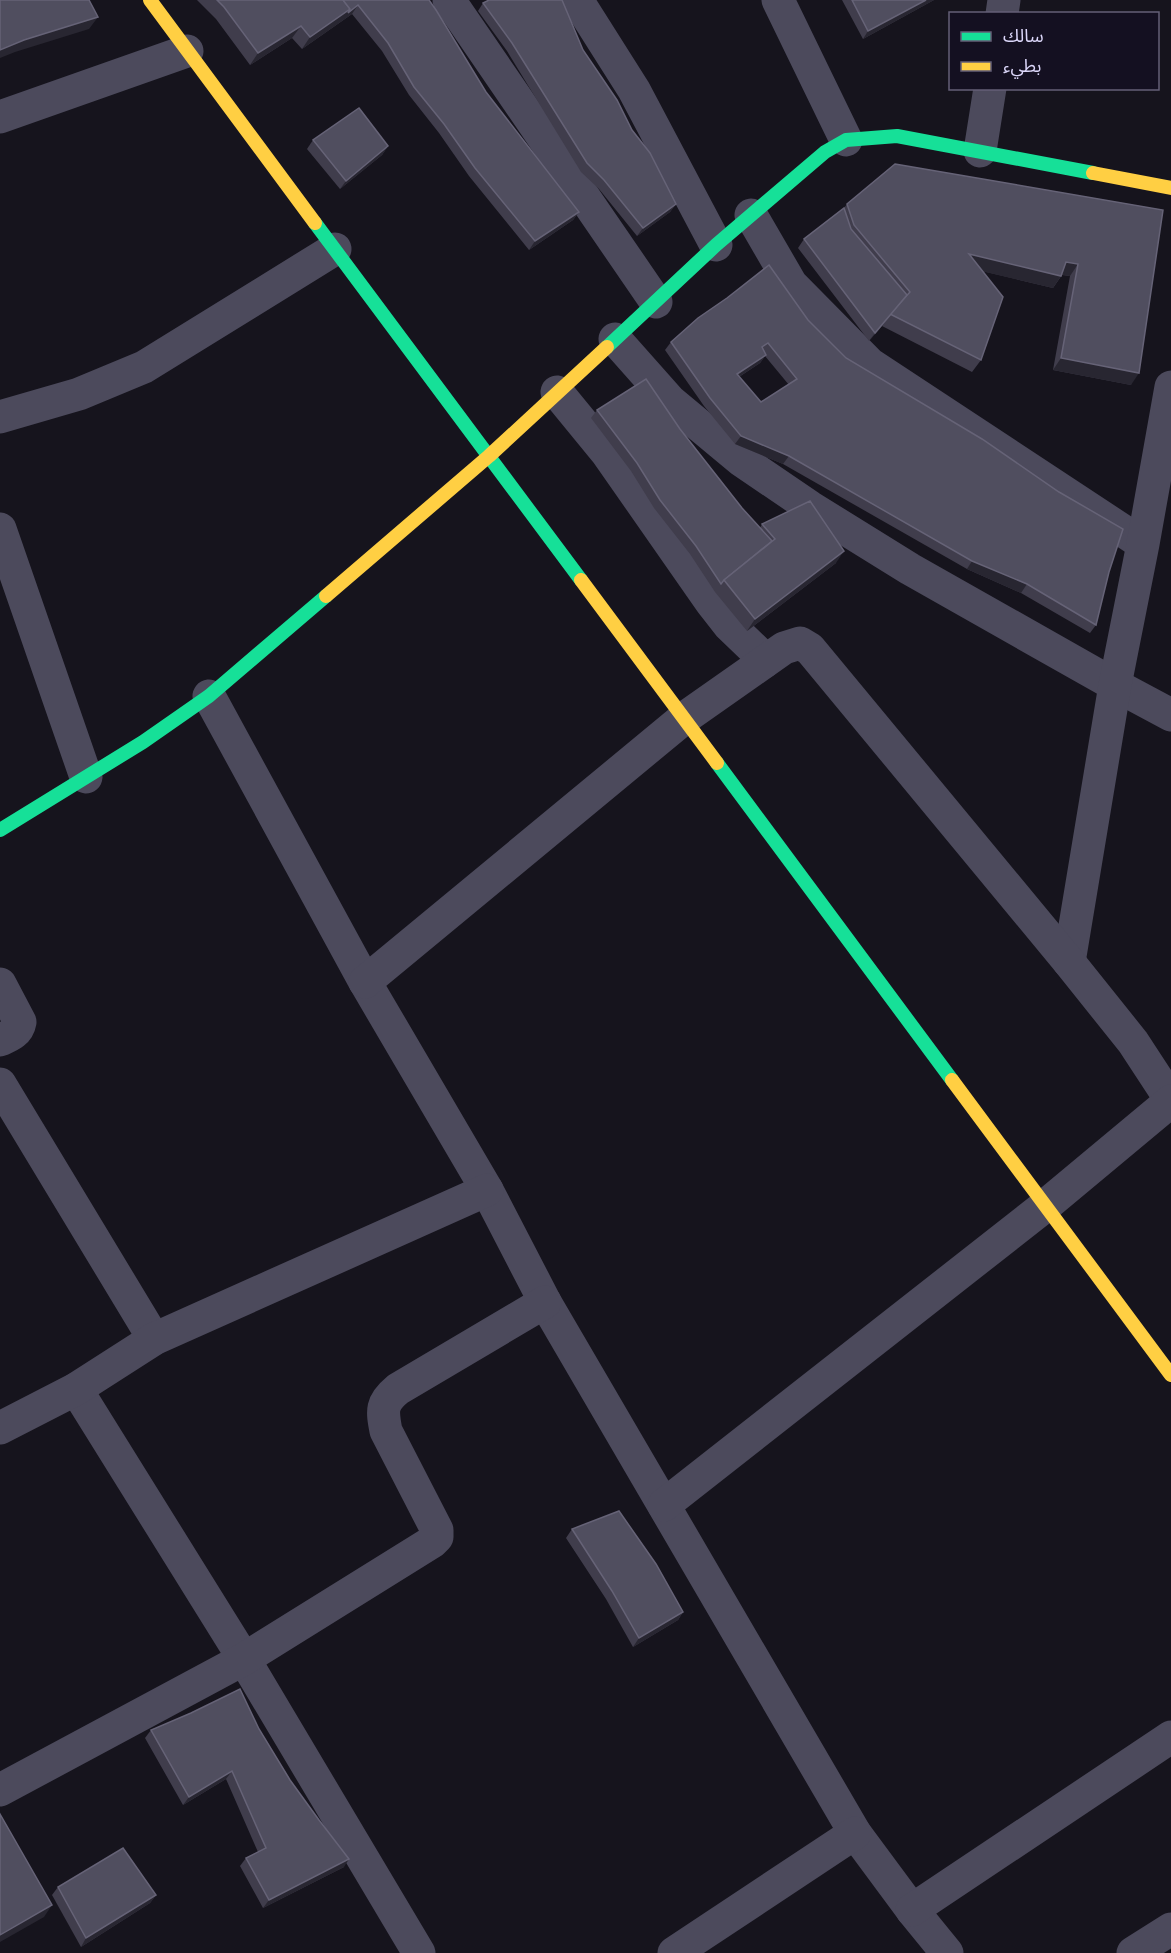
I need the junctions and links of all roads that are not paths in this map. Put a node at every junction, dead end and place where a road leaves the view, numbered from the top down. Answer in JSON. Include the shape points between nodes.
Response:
{"nodes":[{"id":1,"x":150,"y":0,"type":"edge"},
{"id":2,"x":577,"y":0,"type":"edge"},
{"id":3,"x":778,"y":0,"type":"edge"},
{"id":4,"x":458,"y":3,"type":"edge"},
{"id":5,"x":188,"y":51,"type":"junction"},
{"id":6,"x":990,"y":90,"type":"edge"},
{"id":7,"x":0,"y":117,"type":"edge"},
{"id":8,"x":846,"y":140,"type":"junction"},
{"id":9,"x":980,"y":151,"type":"junction"},
{"id":10,"x":1171,"y":188,"type":"edge"},
{"id":11,"x":751,"y":215,"type":"junction"},
{"id":12,"x":716,"y":245,"type":"junction"},
{"id":13,"x":335,"y":249,"type":"junction"},
{"id":14,"x":656,"y":302,"type":"junction"},
{"id":15,"x":615,"y":339,"type":"junction"},
{"id":16,"x":1171,"y":387,"type":"edge"},
{"id":17,"x":557,"y":392,"type":"junction"},
{"id":18,"x":0,"y":417,"type":"edge"},
{"id":19,"x":489,"y":456,"type":"junction"},
{"id":20,"x":0,"y":530,"type":"edge"},
{"id":21,"x":1143,"y":544,"type":"junction"},
{"id":22,"x":764,"y":662,"type":"junction"},
{"id":23,"x":1115,"y":685,"type":"junction"},
{"id":24,"x":209,"y":696,"type":"junction"},
{"id":25,"x":1171,"y":715,"type":"edge"},
{"id":26,"x":683,"y":719,"type":"junction"},
{"id":27,"x":86,"y":777,"type":"junction"},
{"id":28,"x":0,"y":830,"type":"edge"},
{"id":29,"x":1069,"y":962,"type":"junction"},
{"id":30,"x":365,"y":982,"type":"junction"},
{"id":31,"x":0,"y":984,"type":"edge"},
{"id":32,"x":0,"y":1040,"type":"edge"},
{"id":33,"x":0,"y":1084,"type":"edge"},
{"id":34,"x":1171,"y":1101,"type":"edge"},
{"id":35,"x":487,"y":1190,"type":"junction"},
{"id":36,"x":1045,"y":1206,"type":"junction"},
{"id":37,"x":544,"y":1302,"type":"junction"},
{"id":38,"x":154,"y":1339,"type":"junction"},
{"id":39,"x":1171,"y":1375,"type":"edge"},
{"id":40,"x":76,"y":1389,"type":"junction"},
{"id":41,"x":0,"y":1428,"type":"edge"},
{"id":42,"x":664,"y":1505,"type":"junction"},
{"id":43,"x":244,"y":1659,"type":"junction"},
{"id":44,"x":1171,"y":1737,"type":"edge"},
{"id":45,"x":0,"y":1790,"type":"edge"},
{"id":46,"x":855,"y":1833,"type":"junction"},
{"id":47,"x":912,"y":1910,"type":"junction"},
{"id":48,"x":1171,"y":1929,"type":"edge"},
{"id":49,"x":419,"y":1953,"type":"edge"},
{"id":50,"x":674,"y":1953,"type":"edge"},
{"id":51,"x":947,"y":1953,"type":"edge"},
{"id":52,"x":1133,"y":1953,"type":"edge"}],
"edges":[{"from":1,"to":5,"type":"street"},
{"from":2,"to":12,"type":"street","via":[[634,90]]},
{"from":3,"to":8,"type":"street"},
{"from":4,"to":14,"type":"street"},
{"from":5,"to":7,"type":"street"},
{"from":5,"to":13,"type":"street"},
{"from":6,"to":9,"type":"street"},
{"from":8,"to":9,"type":"street","via":[[897,136]]},
{"from":8,"to":11,"type":"street","via":[[825,152]]},
{"from":9,"to":10,"type":"street"},
{"from":11,"to":12,"type":"street"},
{"from":11,"to":21,"type":"street","via":[[791,284],[870,364]]},
{"from":12,"to":14,"type":"street"},
{"from":13,"to":18,"type":"street","via":[[144,367],[79,394]]},
{"from":13,"to":19,"type":"street"},
{"from":14,"to":15,"type":"street"},
{"from":15,"to":17,"type":"street"},
{"from":15,"to":23,"type":"street","via":[[670,400],[741,460],[910,569]]},
{"from":16,"to":21,"type":"street"},
{"from":17,"to":19,"type":"street"},
{"from":17,"to":22,"type":"street","via":[[607,453],[711,602]]},
{"from":19,"to":24,"type":"street"},
{"from":19,"to":26,"type":"street"},
{"from":20,"to":27,"type":"street"},
{"from":21,"to":23,"type":"street"},
{"from":22,"to":26,"type":"street"},
{"from":22,"to":29,"type":"street","via":[[792,644],[800,643],[810,649]]},
{"from":23,"to":25,"type":"street"},
{"from":23,"to":29,"type":"street"},
{"from":24,"to":27,"type":"street"},
{"from":24,"to":30,"type":"street"},
{"from":26,"to":30,"type":"street"},
{"from":26,"to":36,"type":"street"},
{"from":27,"to":28,"type":"street"},
{"from":29,"to":34,"type":"street","via":[[1133,1042]]},
{"from":30,"to":35,"type":"street"},
{"from":31,"to":32,"type":"street","via":[[20,1022],[13,1034]]},
{"from":33,"to":38,"type":"street"},
{"from":34,"to":36,"type":"street"},
{"from":35,"to":37,"type":"street"},
{"from":35,"to":38,"type":"street"},
{"from":36,"to":39,"type":"street"},
{"from":36,"to":42,"type":"street"},
{"from":37,"to":42,"type":"street"},
{"from":37,"to":43,"type":"street","via":[[386,1399],[386,1431],[437,1530],[437,1537]]},
{"from":38,"to":40,"type":"street"},
{"from":40,"to":41,"type":"street"},
{"from":40,"to":43,"type":"street"},
{"from":42,"to":46,"type":"street"},
{"from":43,"to":45,"type":"street"},
{"from":43,"to":49,"type":"street"},
{"from":44,"to":47,"type":"street"},
{"from":46,"to":47,"type":"street"},
{"from":46,"to":50,"type":"street"},
{"from":47,"to":51,"type":"street"},
{"from":48,"to":52,"type":"street"}]}
